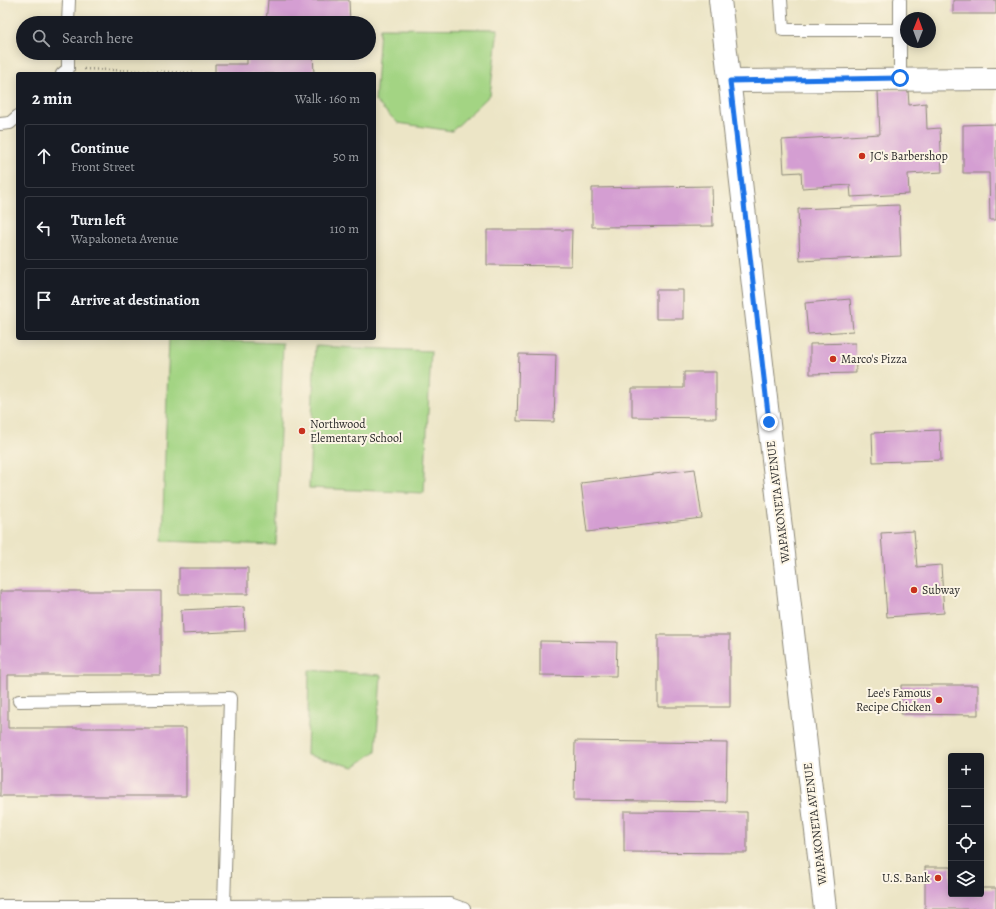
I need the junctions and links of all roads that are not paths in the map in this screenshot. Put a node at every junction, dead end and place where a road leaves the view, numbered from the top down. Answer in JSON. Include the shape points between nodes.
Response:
{"nodes":[{"id":1,"x":69,"y":0,"type":"edge"},
{"id":2,"x":720,"y":0,"type":"edge"},
{"id":3,"x":781,"y":0,"type":"edge"},
{"id":4,"x":900,"y":0,"type":"edge"},
{"id":5,"x":900,"y":12,"type":"edge"},
{"id":6,"x":68,"y":16,"type":"edge"},
{"id":7,"x":900,"y":30,"type":"edge"},
{"id":8,"x":900,"y":48,"type":"edge"},
{"id":9,"x":67,"y":60,"type":"edge"},
{"id":10,"x":65,"y":71,"type":"edge"},
{"id":11,"x":900,"y":78,"type":"junction"},
{"id":12,"x":996,"y":79,"type":"edge"},
{"id":13,"x":730,"y":81,"type":"junction"},
{"id":14,"x":16,"y":118,"type":"edge"},
{"id":15,"x":0,"y":124,"type":"edge"},
{"id":16,"x":19,"y":700,"type":"dead end"},
{"id":17,"x":0,"y":906,"type":"edge"},
{"id":18,"x":224,"y":906,"type":"junction"},
{"id":19,"x":464,"y":909,"type":"edge"},
{"id":20,"x":825,"y":909,"type":"edge"}],
"edges":[{"from":1,"to":6,"type":"lane"},
{"from":2,"to":13,"type":"main road","name":"WAPAKONETA AVENUE"},
{"from":3,"to":7,"type":"lane","via":[[783,30]]},
{"from":4,"to":5,"type":"lane"},
{"from":8,"to":11,"type":"lane"},
{"from":9,"to":10,"type":"lane"},
{"from":11,"to":12,"type":"main road"},
{"from":11,"to":13,"type":"main road"},
{"from":13,"to":20,"type":"main road","name":"WAPAKONETA AVENUE"},
{"from":14,"to":15,"type":"lane","via":[[10,123]]},
{"from":16,"to":18,"type":"lane","via":[[230,698]]},
{"from":17,"to":18,"type":"lane"},
{"from":18,"to":19,"type":"lane","via":[[450,904]]}]}
